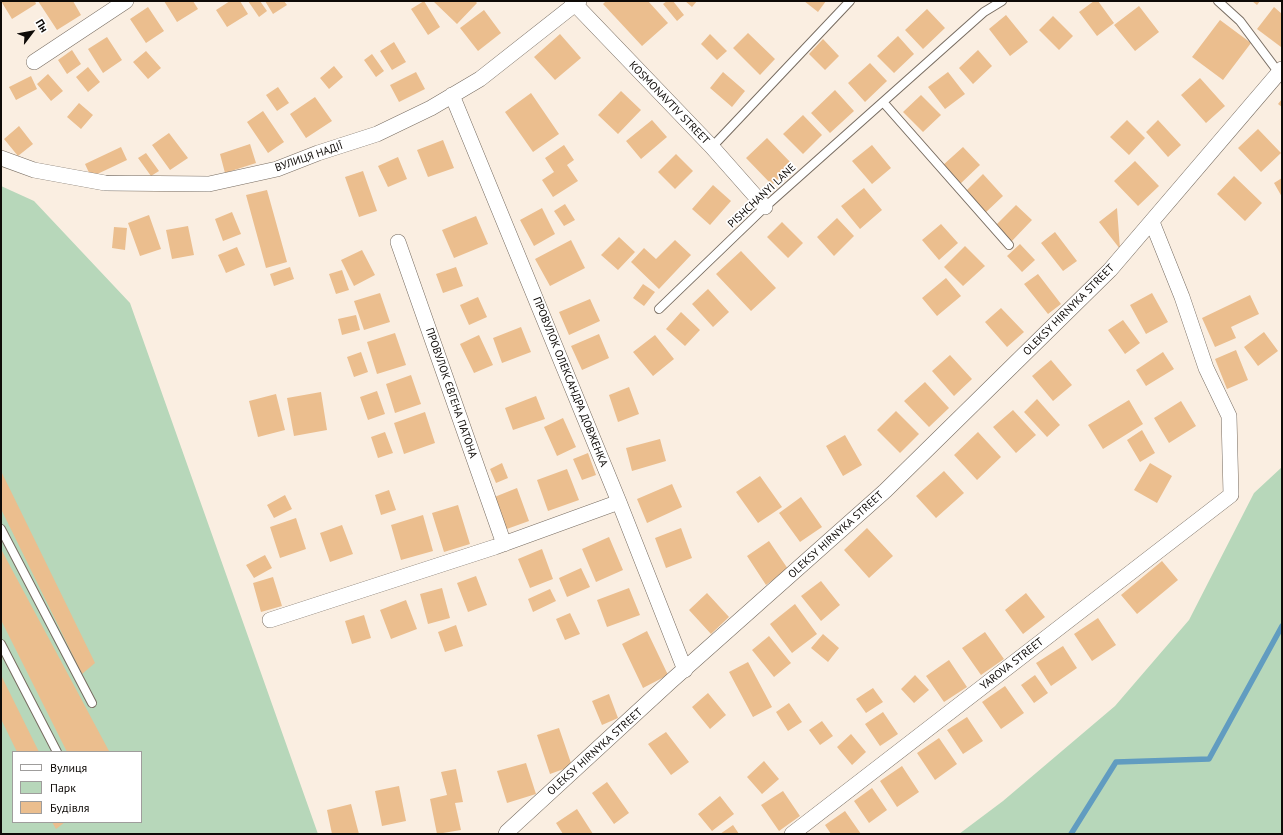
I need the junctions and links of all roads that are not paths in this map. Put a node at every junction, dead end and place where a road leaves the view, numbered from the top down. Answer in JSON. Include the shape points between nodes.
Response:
{"nodes":[{"id":1,"x":126,"y":1,"type":"edge"},
{"id":2,"x":850,"y":1,"type":"edge"},
{"id":3,"x":1002,"y":1,"type":"edge"},
{"id":4,"x":1218,"y":1,"type":"edge"},
{"id":5,"x":575,"y":2,"type":"edge"},
{"id":6,"x":34,"y":62,"type":"dead end"},
{"id":7,"x":1280,"y":71,"type":"edge"},
{"id":8,"x":452,"y":95,"type":"junction"},
{"id":9,"x":883,"y":102,"type":"junction"},
{"id":10,"x":712,"y":148,"type":"junction"},
{"id":11,"x":1,"y":158,"type":"edge"},
{"id":12,"x":764,"y":207,"type":"junction"},
{"id":13,"x":1152,"y":222,"type":"junction"},
{"id":14,"x":398,"y":242,"type":"dead end"},
{"id":15,"x":1009,"y":245,"type":"dead end"},
{"id":16,"x":659,"y":309,"type":"dead end"},
{"id":17,"x":619,"y":502,"type":"junction"},
{"id":18,"x":1,"y":529,"type":"edge"},
{"id":19,"x":504,"y":544,"type":"junction"},
{"id":20,"x":270,"y":620,"type":"dead end"},
{"id":21,"x":1,"y":644,"type":"edge"},
{"id":22,"x":685,"y":670,"type":"junction"},
{"id":23,"x":92,"y":703,"type":"dead end"},
{"id":24,"x":56,"y":751,"type":"edge"},
{"id":25,"x":506,"y":834,"type":"edge"},
{"id":26,"x":792,"y":834,"type":"edge"}],
"edges":[{"from":1,"to":6,"type":"street"},
{"from":2,"to":10,"type":"lane"},
{"from":3,"to":9,"type":"lane","name":"PISHCHANYI LANE","via":[[984,12]]},
{"from":4,"to":7,"type":"lane","via":[[1240,21]]},
{"from":5,"to":8,"type":"street","name":"ВУЛИЦЯ НАДІЇ","via":[[480,79]]},
{"from":5,"to":10,"type":"street","name":"KOSMONAVTIV STREET"},
{"from":7,"to":13,"type":"street","name":"OLEKSY HIRNYKA STREET"},
{"from":8,"to":11,"type":"street","name":"ВУЛИЦЯ НАДІЇ","via":[[377,134],[277,169],[209,184],[105,183],[34,170]]},
{"from":8,"to":17,"type":"street","name":"ПРОВУЛОК ОЛЕКСАНДРА ДОВЖЕНКА"},
{"from":9,"to":12,"type":"lane","name":"PISHCHANYI LANE"},
{"from":9,"to":15,"type":"lane"},
{"from":10,"to":12,"type":"street","name":"KOSMONAVTIV STREET"},
{"from":12,"to":16,"type":"lane","name":"PISHCHANYI LANE"},
{"from":13,"to":22,"type":"street","name":"OLEKSY HIRNYKA STREET","via":[[1110,270],[885,491]]},
{"from":13,"to":26,"type":"street","name":"YAROVA STREET","via":[[1182,297],[1206,368],[1229,416],[1231,495]]},
{"from":14,"to":19,"type":"street","name":"ПРОВУЛОК ЄВГЕНА ПАТОНА"},
{"from":17,"to":19,"type":"street"},
{"from":17,"to":22,"type":"street","name":"ПРОВУЛОК ОЛЕКСАНДРА ДОВЖЕНКА"},
{"from":18,"to":23,"type":"lane"},
{"from":19,"to":20,"type":"street"},
{"from":21,"to":24,"type":"lane"},
{"from":22,"to":25,"type":"street","name":"OLEKSY HIRNYKA STREET"}]}
